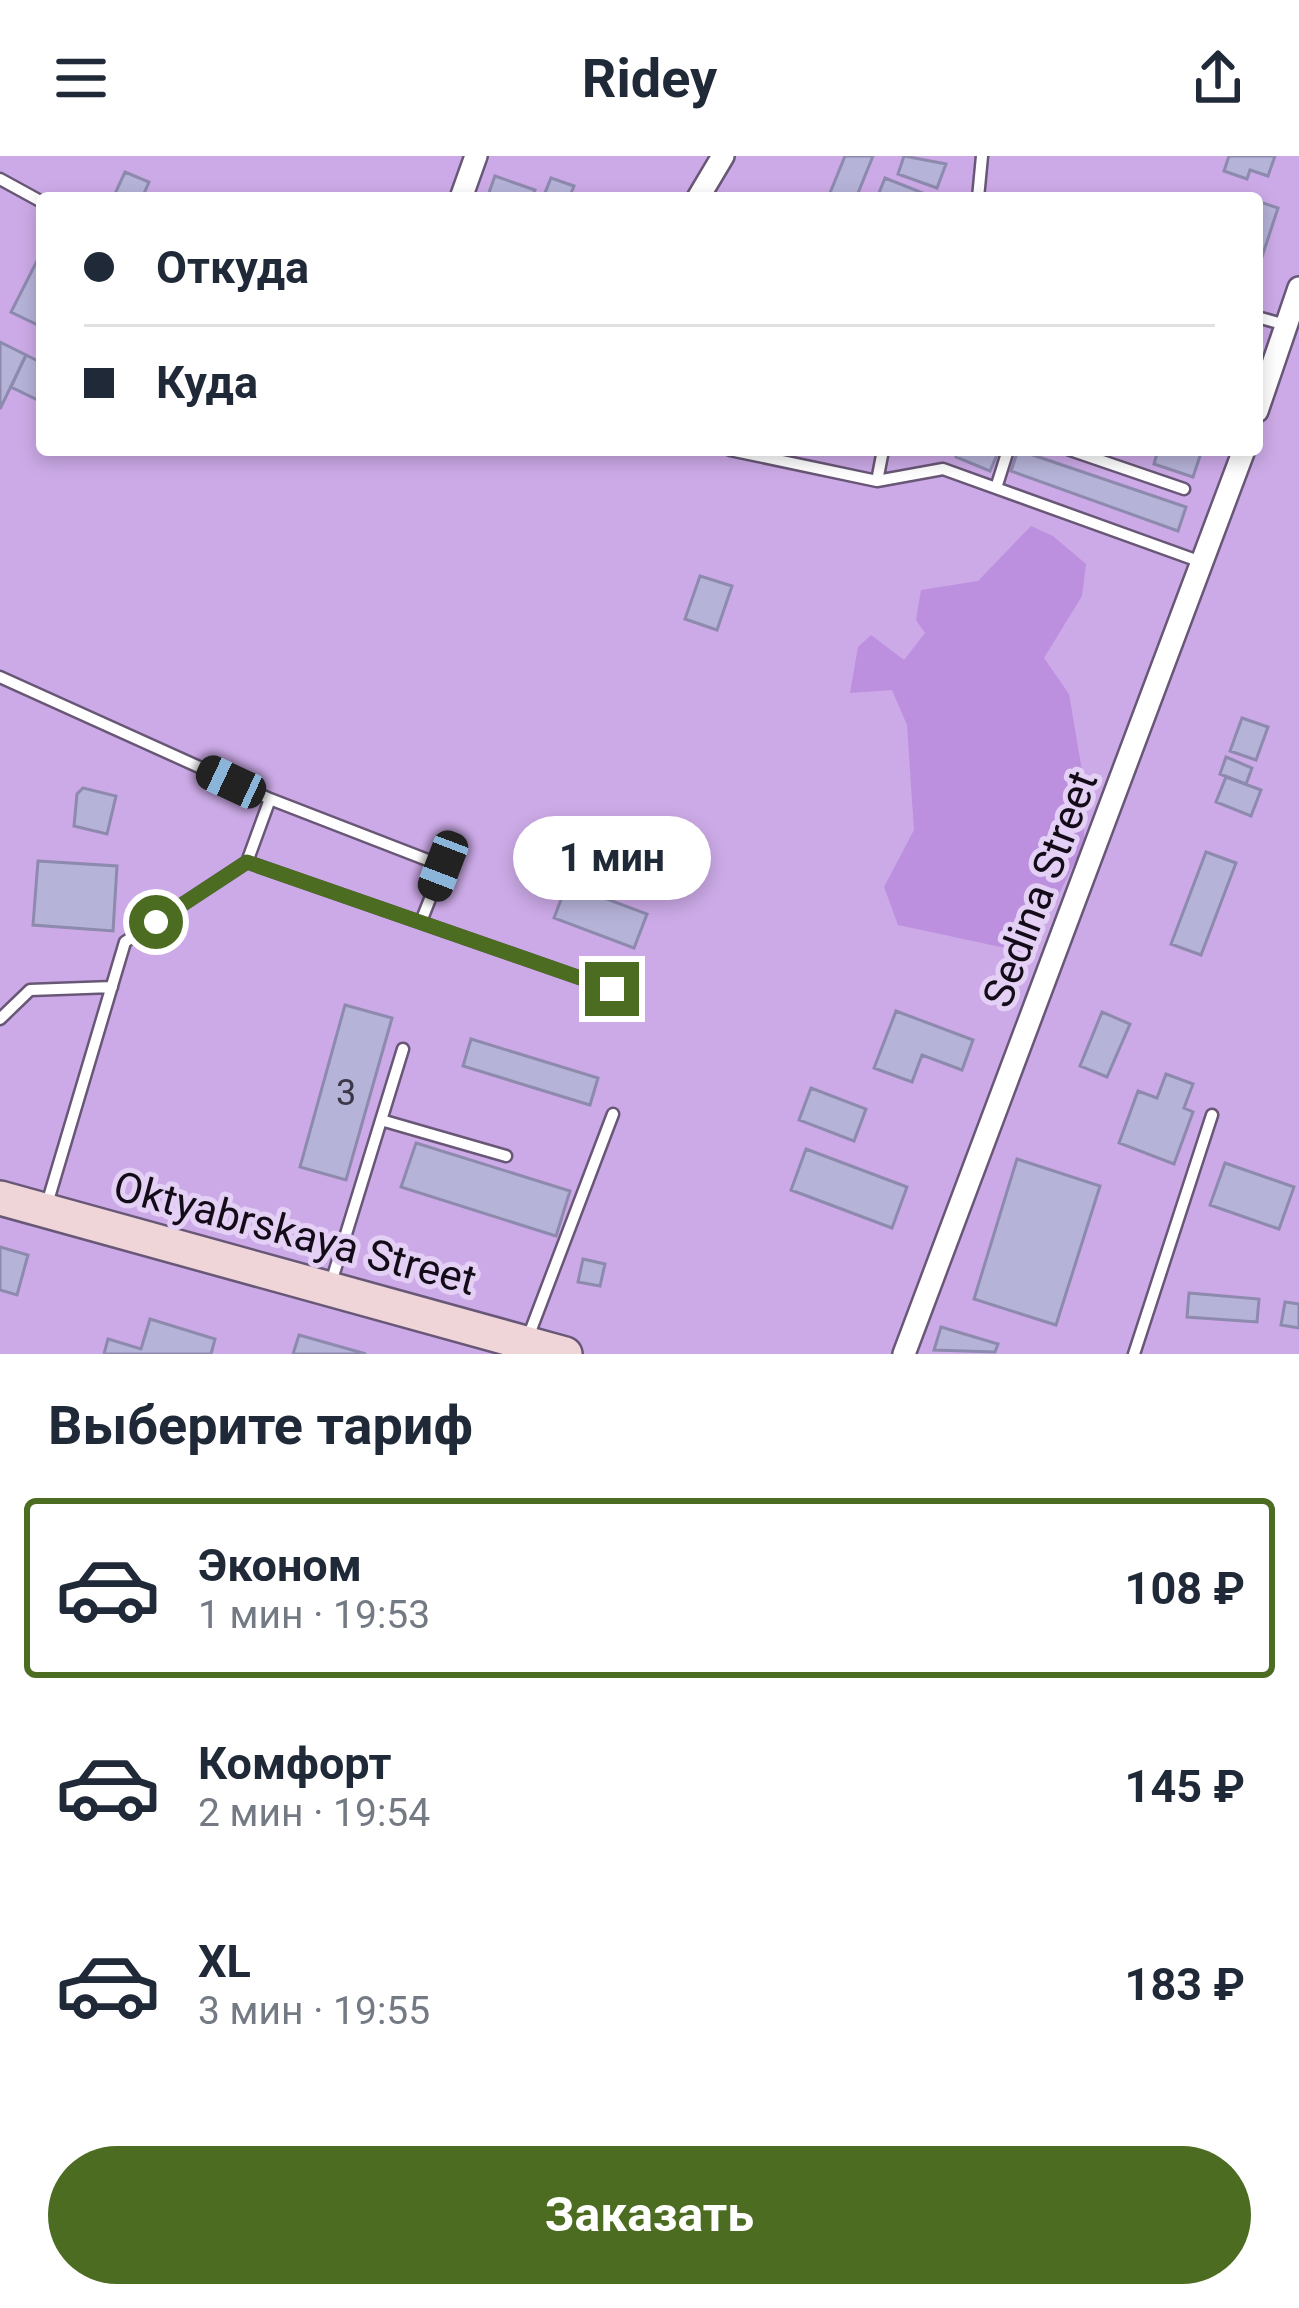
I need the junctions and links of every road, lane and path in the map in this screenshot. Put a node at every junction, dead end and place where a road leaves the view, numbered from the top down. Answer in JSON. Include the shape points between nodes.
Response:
{"nodes":[{"id":1,"x":476,"y":156,"type":"edge"},
{"id":2,"x":723,"y":156,"type":"edge"},
{"id":3,"x":982,"y":156,"type":"edge"},
{"id":4,"x":0,"y":179,"type":"edge"},
{"id":5,"x":462,"y":192,"type":"edge"},
{"id":6,"x":702,"y":192,"type":"edge"},
{"id":7,"x":979,"y":192,"type":"edge"},
{"id":8,"x":36,"y":199,"type":"edge"},
{"id":9,"x":1299,"y":288,"type":"edge"},
{"id":10,"x":1263,"y":318,"type":"edge"},
{"id":11,"x":1286,"y":326,"type":"junction"},
{"id":12,"x":1263,"y":393,"type":"edge"},
{"id":13,"x":759,"y":456,"type":"edge"},
{"id":14,"x":882,"y":456,"type":"edge"},
{"id":15,"x":1006,"y":456,"type":"edge"},
{"id":16,"x":1088,"y":456,"type":"edge"},
{"id":17,"x":1242,"y":456,"type":"edge"},
{"id":18,"x":878,"y":481,"type":"junction"},
{"id":19,"x":996,"y":488,"type":"junction"},
{"id":20,"x":1184,"y":489,"type":"dead end"},
{"id":21,"x":1205,"y":564,"type":"junction"},
{"id":22,"x":0,"y":677,"type":"edge"},
{"id":23,"x":270,"y":799,"type":"junction"},
{"id":24,"x":247,"y":862,"type":"junction"},
{"id":25,"x":422,"y":920,"type":"junction"},
{"id":26,"x":112,"y":987,"type":"junction"},
{"id":27,"x":612,"y":989,"type":"dead end"},
{"id":28,"x":0,"y":1019,"type":"edge"},
{"id":29,"x":404,"y":1049,"type":"dead end"},
{"id":30,"x":613,"y":1114,"type":"dead end"},
{"id":31,"x":1212,"y":1114,"type":"dead end"},
{"id":32,"x":382,"y":1120,"type":"junction"},
{"id":33,"x":506,"y":1156,"type":"dead end"},
{"id":34,"x":0,"y":1198,"type":"edge"},
{"id":35,"x":45,"y":1211,"type":"junction"},
{"id":36,"x":329,"y":1289,"type":"junction"},
{"id":37,"x":526,"y":1343,"type":"junction"},
{"id":38,"x":565,"y":1354,"type":"edge"},
{"id":39,"x":904,"y":1354,"type":"edge"},
{"id":40,"x":1134,"y":1354,"type":"edge"}],
"edges":[{"from":1,"to":5,"type":"street"},
{"from":2,"to":6,"type":"street"},
{"from":3,"to":7,"type":"lane"},
{"from":4,"to":8,"type":"lane"},
{"from":9,"to":11,"type":"street"},
{"from":10,"to":11,"type":"lane"},
{"from":11,"to":12,"type":"street"},
{"from":13,"to":18,"type":"lane"},
{"from":14,"to":18,"type":"lane"},
{"from":15,"to":19,"type":"lane"},
{"from":16,"to":20,"type":"lane"},
{"from":17,"to":21,"type":"street","name":"Sedina Street"},
{"from":18,"to":19,"type":"lane","via":[[943,469]]},
{"from":19,"to":21,"type":"lane"},
{"from":21,"to":39,"type":"street","name":"Sedina Street"},
{"from":22,"to":23,"type":"lane"},
{"from":23,"to":24,"type":"lane"},
{"from":23,"to":25,"type":"lane","via":[[443,866]]},
{"from":24,"to":25,"type":"lane"},
{"from":24,"to":26,"type":"lane","via":[[125,942]]},
{"from":25,"to":27,"type":"lane"},
{"from":26,"to":28,"type":"lane","via":[[30,990]]},
{"from":26,"to":35,"type":"lane"},
{"from":29,"to":32,"type":"lane"},
{"from":30,"to":37,"type":"lane"},
{"from":31,"to":40,"type":"lane"},
{"from":32,"to":33,"type":"lane"},
{"from":32,"to":36,"type":"lane"},
{"from":34,"to":35,"type":"main road","name":"Oktyabrskaya Street"},
{"from":35,"to":36,"type":"main road","name":"Oktyabrskaya Street"},
{"from":36,"to":37,"type":"main road","name":"Oktyabrskaya Street"},
{"from":37,"to":38,"type":"main road","name":"Oktyabrskaya Street"}]}
